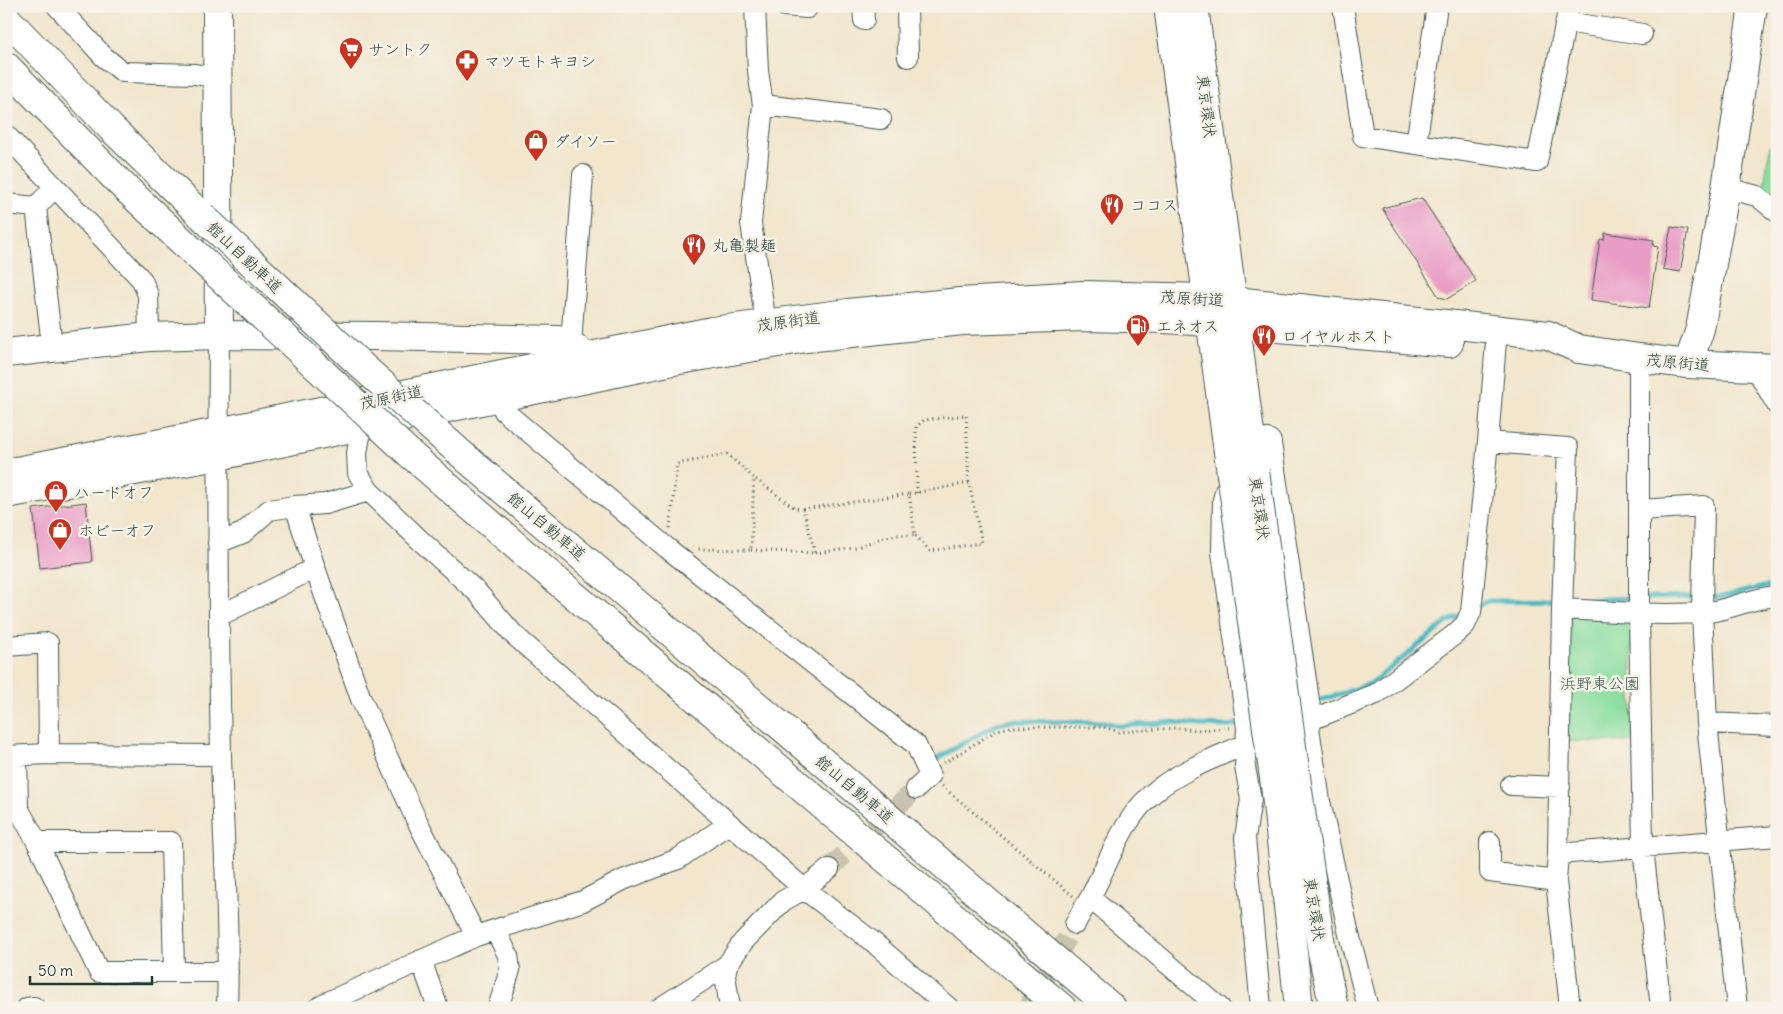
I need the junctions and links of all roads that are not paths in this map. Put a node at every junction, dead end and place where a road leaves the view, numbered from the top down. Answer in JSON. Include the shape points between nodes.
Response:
{"nodes":[{"id":1,"x":57,"y":6,"type":"edge"},
{"id":2,"x":217,"y":6,"type":"edge"},
{"id":3,"x":756,"y":6,"type":"edge"},
{"id":4,"x":785,"y":6,"type":"edge"},
{"id":5,"x":907,"y":6,"type":"edge"},
{"id":6,"x":1168,"y":6,"type":"edge"},
{"id":7,"x":1194,"y":6,"type":"edge"},
{"id":8,"x":1343,"y":6,"type":"edge"},
{"id":9,"x":1437,"y":6,"type":"edge"},
{"id":10,"x":1741,"y":6,"type":"edge"},
{"id":11,"x":1753,"y":6,"type":"edge"},
{"id":12,"x":807,"y":8,"type":"dead end"},
{"id":13,"x":1568,"y":14,"type":"edge"},
{"id":14,"x":6,"y":18,"type":"edge"},
{"id":15,"x":1642,"y":34,"type":"dead end"},
{"id":16,"x":908,"y":57,"type":"dead end"},
{"id":17,"x":6,"y":66,"type":"edge"},
{"id":18,"x":217,"y":78,"type":"junction"},
{"id":19,"x":763,"y":105,"type":"junction"},
{"id":20,"x":881,"y":119,"type":"dead end"},
{"id":21,"x":6,"y":135,"type":"edge"},
{"id":22,"x":1416,"y":144,"type":"junction"},
{"id":23,"x":583,"y":175,"type":"dead end"},
{"id":24,"x":54,"y":188,"type":"junction"},
{"id":25,"x":1726,"y":188,"type":"junction"},
{"id":26,"x":6,"y":204,"type":"edge"},
{"id":27,"x":36,"y":207,"type":"junction"},
{"id":28,"x":1777,"y":212,"type":"edge"},
{"id":29,"x":1224,"y":317,"type":"junction"},
{"id":30,"x":766,"y":324,"type":"junction"},
{"id":31,"x":219,"y":335,"type":"junction"},
{"id":32,"x":149,"y":337,"type":"junction"},
{"id":33,"x":1496,"y":338,"type":"junction"},
{"id":34,"x":52,"y":346,"type":"junction"},
{"id":35,"x":579,"y":350,"type":"junction"},
{"id":36,"x":6,"y":352,"type":"edge"},
{"id":37,"x":1639,"y":358,"type":"junction"},
{"id":38,"x":1688,"y":364,"type":"junction"},
{"id":39,"x":1766,"y":367,"type":"edge"},
{"id":40,"x":605,"y":376,"type":"junction"},
{"id":41,"x":497,"y":396,"type":"junction"},
{"id":42,"x":1777,"y":405,"type":"edge"},
{"id":43,"x":362,"y":425,"type":"junction"},
{"id":44,"x":1488,"y":442,"type":"junction"},
{"id":45,"x":218,"y":444,"type":"junction"},
{"id":46,"x":1243,"y":472,"type":"junction"},
{"id":47,"x":6,"y":473,"type":"edge"},
{"id":48,"x":369,"y":491,"type":"junction"},
{"id":49,"x":6,"y":494,"type":"edge"},
{"id":50,"x":295,"y":506,"type":"junction"},
{"id":51,"x":1639,"y":510,"type":"junction"},
{"id":52,"x":218,"y":543,"type":"junction"},
{"id":53,"x":315,"y":568,"type":"junction"},
{"id":54,"x":1777,"y":596,"type":"edge"},
{"id":55,"x":1562,"y":608,"type":"junction"},
{"id":56,"x":1702,"y":612,"type":"junction"},
{"id":57,"x":1639,"y":613,"type":"junction"},
{"id":58,"x":219,"y":616,"type":"junction"},
{"id":59,"x":6,"y":646,"type":"edge"},
{"id":60,"x":1308,"y":721,"type":"junction"},
{"id":61,"x":1707,"y":723,"type":"junction"},
{"id":62,"x":1777,"y":726,"type":"edge"},
{"id":63,"x":1247,"y":736,"type":"junction"},
{"id":64,"x":49,"y":754,"type":"junction"},
{"id":65,"x":221,"y":755,"type":"junction"},
{"id":66,"x":11,"y":756,"type":"edge"},
{"id":67,"x":923,"y":783,"type":"road end"},
{"id":68,"x":1511,"y":785,"type":"dead end"},
{"id":69,"x":1560,"y":787,"type":"junction"},
{"id":70,"x":728,"y":824,"type":"junction"},
{"id":71,"x":1777,"y":836,"type":"edge"},
{"id":72,"x":1718,"y":840,"type":"junction"},
{"id":73,"x":37,"y":842,"type":"junction"},
{"id":74,"x":1490,"y":842,"type":"dead end"},
{"id":75,"x":1643,"y":848,"type":"junction"},
{"id":76,"x":1558,"y":854,"type":"junction"},
{"id":77,"x":829,"y":869,"type":"tunnel mouth"},
{"id":78,"x":1556,"y":881,"type":"junction"},
{"id":79,"x":804,"y":889,"type":"junction"},
{"id":80,"x":496,"y":930,"type":"junction"},
{"id":81,"x":476,"y":936,"type":"junction"},
{"id":82,"x":421,"y":960,"type":"junction"},
{"id":83,"x":727,"y":964,"type":"junction"},
{"id":84,"x":174,"y":972,"type":"junction"},
{"id":85,"x":228,"y":972,"type":"junction"},
{"id":86,"x":227,"y":1008,"type":"edge"},
{"id":87,"x":318,"y":1008,"type":"edge"},
{"id":88,"x":438,"y":1008,"type":"edge"},
{"id":89,"x":498,"y":1008,"type":"edge"},
{"id":90,"x":660,"y":1008,"type":"edge"},
{"id":91,"x":730,"y":1008,"type":"edge"},
{"id":92,"x":948,"y":1008,"type":"edge"},
{"id":93,"x":1062,"y":1008,"type":"edge"},
{"id":94,"x":1112,"y":1008,"type":"edge"},
{"id":95,"x":1220,"y":1008,"type":"edge"},
{"id":96,"x":1261,"y":1008,"type":"edge"},
{"id":97,"x":1299,"y":1008,"type":"edge"},
{"id":98,"x":1334,"y":1008,"type":"edge"},
{"id":99,"x":1368,"y":1008,"type":"edge"},
{"id":100,"x":1570,"y":1008,"type":"edge"},
{"id":101,"x":1661,"y":1008,"type":"edge"},
{"id":102,"x":1737,"y":1008,"type":"edge"}],
"edges":[{"from":1,"to":18,"type":"street","via":[[104,57],[123,72],[196,74]]},
{"from":2,"to":18,"type":"main road"},
{"from":3,"to":19,"type":"street","via":[[758,71]]},
{"from":4,"to":12,"type":"street"},
{"from":5,"to":16,"type":"street"},
{"from":6,"to":29,"type":"main road","name":"東京環状"},
{"from":7,"to":29,"type":"main road","name":"東京環状"},
{"from":8,"to":22,"type":"street","via":[[1363,136]]},
{"from":9,"to":22,"type":"street"},
{"from":10,"to":38,"type":"main road","via":[[1688,328]]},
{"from":11,"to":25,"type":"main road"},
{"from":13,"to":15,"type":"street"},
{"from":13,"to":22,"type":"street","via":[[1537,162]]},
{"from":14,"to":94,"type":"main road","name":"館山自動車道","bridge":true,"via":[[111,128],[363,367]]},
{"from":17,"to":93,"type":"main road","name":"館山自動車道","bridge":true,"via":[[120,183],[410,454]]},
{"from":18,"to":31,"type":"main road"},
{"from":19,"to":20,"type":"street"},
{"from":19,"to":30,"type":"street","via":[[751,223]]},
{"from":21,"to":24,"type":"street"},
{"from":23,"to":35,"type":"street"},
{"from":24,"to":27,"type":"street"},
{"from":24,"to":32,"type":"street","via":[[142,280],[148,294]]},
{"from":25,"to":28,"type":"street","via":[[1757,196]]},
{"from":25,"to":38,"type":"main road","via":[[1700,328]]},
{"from":26,"to":27,"type":"street"},
{"from":27,"to":34,"type":"street"},
{"from":29,"to":30,"type":"main road","name":"茂原街道","via":[[1083,295],[1008,298]]},
{"from":29,"to":33,"type":"main road","name":"茂原街道"},
{"from":29,"to":40,"type":"main road","name":"茂原街道","via":[[962,321],[806,338]]},
{"from":29,"to":46,"type":"main road","name":"東京環状"},
{"from":29,"to":60,"type":"main road","via":[[1259,388]]},
{"from":30,"to":35,"type":"main road","name":"茂原街道"},
{"from":31,"to":32,"type":"main road"},
{"from":31,"to":35,"type":"main road","via":[[558,340]]},
{"from":31,"to":45,"type":"street"},
{"from":32,"to":34,"type":"main road"},
{"from":33,"to":37,"type":"main road","name":"茂原街道","via":[[1550,354],[1579,349]]},
{"from":33,"to":44,"type":"street"},
{"from":34,"to":36,"type":"main road"},
{"from":35,"to":40,"type":"main road"},
{"from":35,"to":45,"type":"main road","name":"茂原街道"},
{"from":37,"to":38,"type":"main road","name":"茂原街道"},
{"from":37,"to":51,"type":"street"},
{"from":38,"to":39,"type":"main road","name":"茂原街道"},
{"from":39,"to":42,"type":"street"},
{"from":40,"to":41,"type":"main road","name":"茂原街道"},
{"from":41,"to":43,"type":"main road","name":"茂原街道"},
{"from":41,"to":67,"type":"street","via":[[504,411],[667,548],[916,745]]},
{"from":43,"to":45,"type":"main road","name":"茂原街道"},
{"from":43,"to":48,"type":"street","via":[[357,453],[358,473]]},
{"from":44,"to":55,"type":"street","via":[[1568,448]]},
{"from":44,"to":60,"type":"street","via":[[1471,612],[1465,625],[1376,694]]},
{"from":45,"to":47,"type":"main road","name":"茂原街道"},
{"from":45,"to":49,"type":"main road","name":"茂原街道"},
{"from":45,"to":52,"type":"street"},
{"from":46,"to":63,"type":"street","via":[[1223,500],[1222,552]]},
{"from":46,"to":97,"type":"main road","name":"東京環状","bridge":true},
{"from":46,"to":98,"type":"main road","name":"東京環状","bridge":true},
{"from":48,"to":50,"type":"street","via":[[325,504]]},
{"from":48,"to":70,"type":"street","via":[[478,593],[514,635]]},
{"from":50,"to":52,"type":"street","via":[[268,510],[243,533]]},
{"from":50,"to":53,"type":"street"},
{"from":51,"to":56,"type":"street","via":[[1704,506]]},
{"from":51,"to":57,"type":"street"},
{"from":52,"to":58,"type":"street"},
{"from":53,"to":58,"type":"street"},
{"from":53,"to":81,"type":"street","via":[[362,700],[415,817]]},
{"from":54,"to":56,"type":"street"},
{"from":55,"to":57,"type":"street"},
{"from":55,"to":69,"type":"street"},
{"from":56,"to":57,"type":"street"},
{"from":56,"to":61,"type":"street"},
{"from":57,"to":75,"type":"street"},
{"from":58,"to":65,"type":"street"},
{"from":59,"to":64,"type":"street","via":[[48,644]]},
{"from":60,"to":99,"type":"street","via":[[1320,801]]},
{"from":61,"to":62,"type":"street"},
{"from":61,"to":72,"type":"street"},
{"from":63,"to":95,"type":"street","via":[[1159,789],[1141,805],[1118,838],[1083,910]]},
{"from":63,"to":96,"type":"street","via":[[1245,767],[1251,799],[1245,838]]},
{"from":64,"to":65,"type":"street"},
{"from":64,"to":66,"type":"street"},
{"from":65,"to":85,"type":"street"},
{"from":66,"to":73,"type":"street","via":[[18,808]]},
{"from":68,"to":69,"type":"street"},
{"from":69,"to":76,"type":"street"},
{"from":70,"to":79,"type":"street"},
{"from":70,"to":80,"type":"street","via":[[678,859],[622,880],[583,901]]},
{"from":71,"to":72,"type":"street"},
{"from":72,"to":75,"type":"street"},
{"from":72,"to":102,"type":"street"},
{"from":73,"to":84,"type":"street","via":[[98,972]]},
{"from":73,"to":84,"type":"street","via":[[171,842]]},
{"from":74,"to":78,"type":"street","via":[[1490,872]]},
{"from":75,"to":76,"type":"street"},
{"from":75,"to":101,"type":"street"},
{"from":76,"to":78,"type":"street"},
{"from":77,"to":79,"type":"street"},
{"from":78,"to":100,"type":"street"},
{"from":79,"to":83,"type":"street","via":[[783,901],[743,942]]},
{"from":79,"to":92,"type":"street","via":[[874,942]]},
{"from":80,"to":81,"type":"street"},
{"from":80,"to":89,"type":"street","via":[[508,955],[510,970]]},
{"from":81,"to":82,"type":"street"},
{"from":82,"to":87,"type":"street"},
{"from":82,"to":88,"type":"street"},
{"from":83,"to":90,"type":"street"},
{"from":83,"to":91,"type":"street","via":[[725,975]]},
{"from":84,"to":85,"type":"street"},
{"from":85,"to":86,"type":"street"}]}
